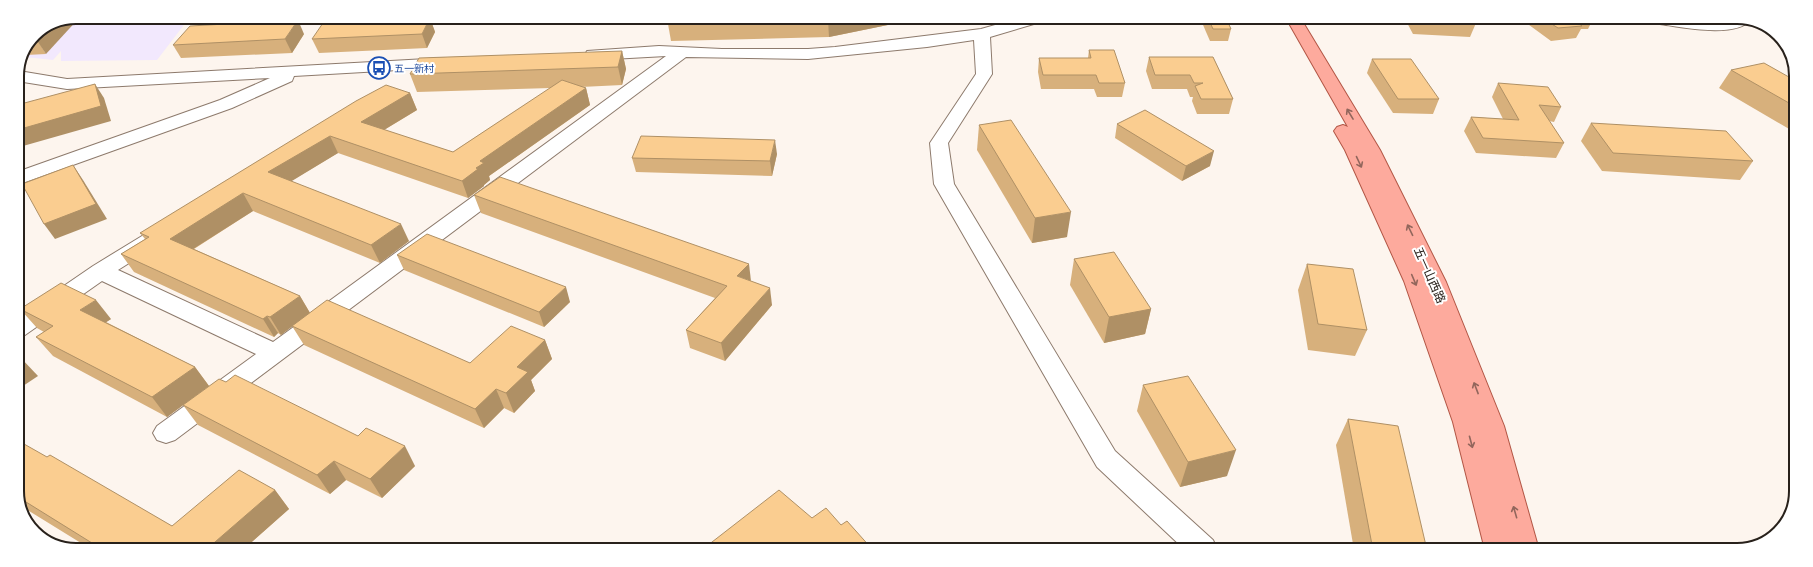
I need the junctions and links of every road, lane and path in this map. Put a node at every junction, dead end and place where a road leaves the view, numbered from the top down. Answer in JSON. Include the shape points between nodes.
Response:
{"nodes":[{"id":1,"x":1017,"y":24,"type":"edge"},
{"id":2,"x":1282,"y":24,"type":"edge"},
{"id":3,"x":1297,"y":24,"type":"edge"},
{"id":4,"x":1697,"y":24,"type":"edge"},
{"id":5,"x":1738,"y":24,"type":"edge"},
{"id":6,"x":982,"y":34,"type":"junction"},
{"id":7,"x":683,"y":52,"type":"junction"},
{"id":8,"x":580,"y":55,"type":"edge"},
{"id":9,"x":463,"y":62,"type":"edge"},
{"id":10,"x":298,"y":72,"type":"junction"},
{"id":11,"x":24,"y":77,"type":"edge"},
{"id":12,"x":24,"y":176,"type":"edge"},
{"id":13,"x":168,"y":230,"type":"edge"},
{"id":14,"x":101,"y":272,"type":"junction"},
{"id":15,"x":24,"y":324,"type":"edge"},
{"id":16,"x":276,"y":352,"type":"junction"},
{"id":17,"x":166,"y":433,"type":"dead end"},
{"id":18,"x":1197,"y":543,"type":"edge"},
{"id":19,"x":1497,"y":543,"type":"edge"},
{"id":20,"x":1524,"y":543,"type":"edge"}],
"edges":[{"from":1,"to":6,"type":"street"},
{"from":2,"to":19,"type":"main road","name":"五一山西路","one_way":true,"via":[[1354,150],[1415,281],[1466,422]]},
{"from":20,"to":3,"type":"main road","name":"五一山西路","one_way":true,"via":[[1491,426],[1435,282],[1371,150]]},
{"from":4,"to":5,"type":"street"},
{"from":6,"to":7,"type":"street","via":[[808,54]]},
{"from":6,"to":18,"type":"street","via":[[984,74],[939,143],[944,184],[1106,459]]},
{"from":7,"to":8,"type":"street"},
{"from":7,"to":16,"type":"street"},
{"from":9,"to":10,"type":"street"},
{"from":10,"to":11,"type":"street","via":[[67,84]]},
{"from":10,"to":12,"type":"street","via":[[226,104]]},
{"from":13,"to":14,"type":"street"},
{"from":14,"to":15,"type":"street"},
{"from":14,"to":16,"type":"street"},
{"from":16,"to":17,"type":"street"}]}
